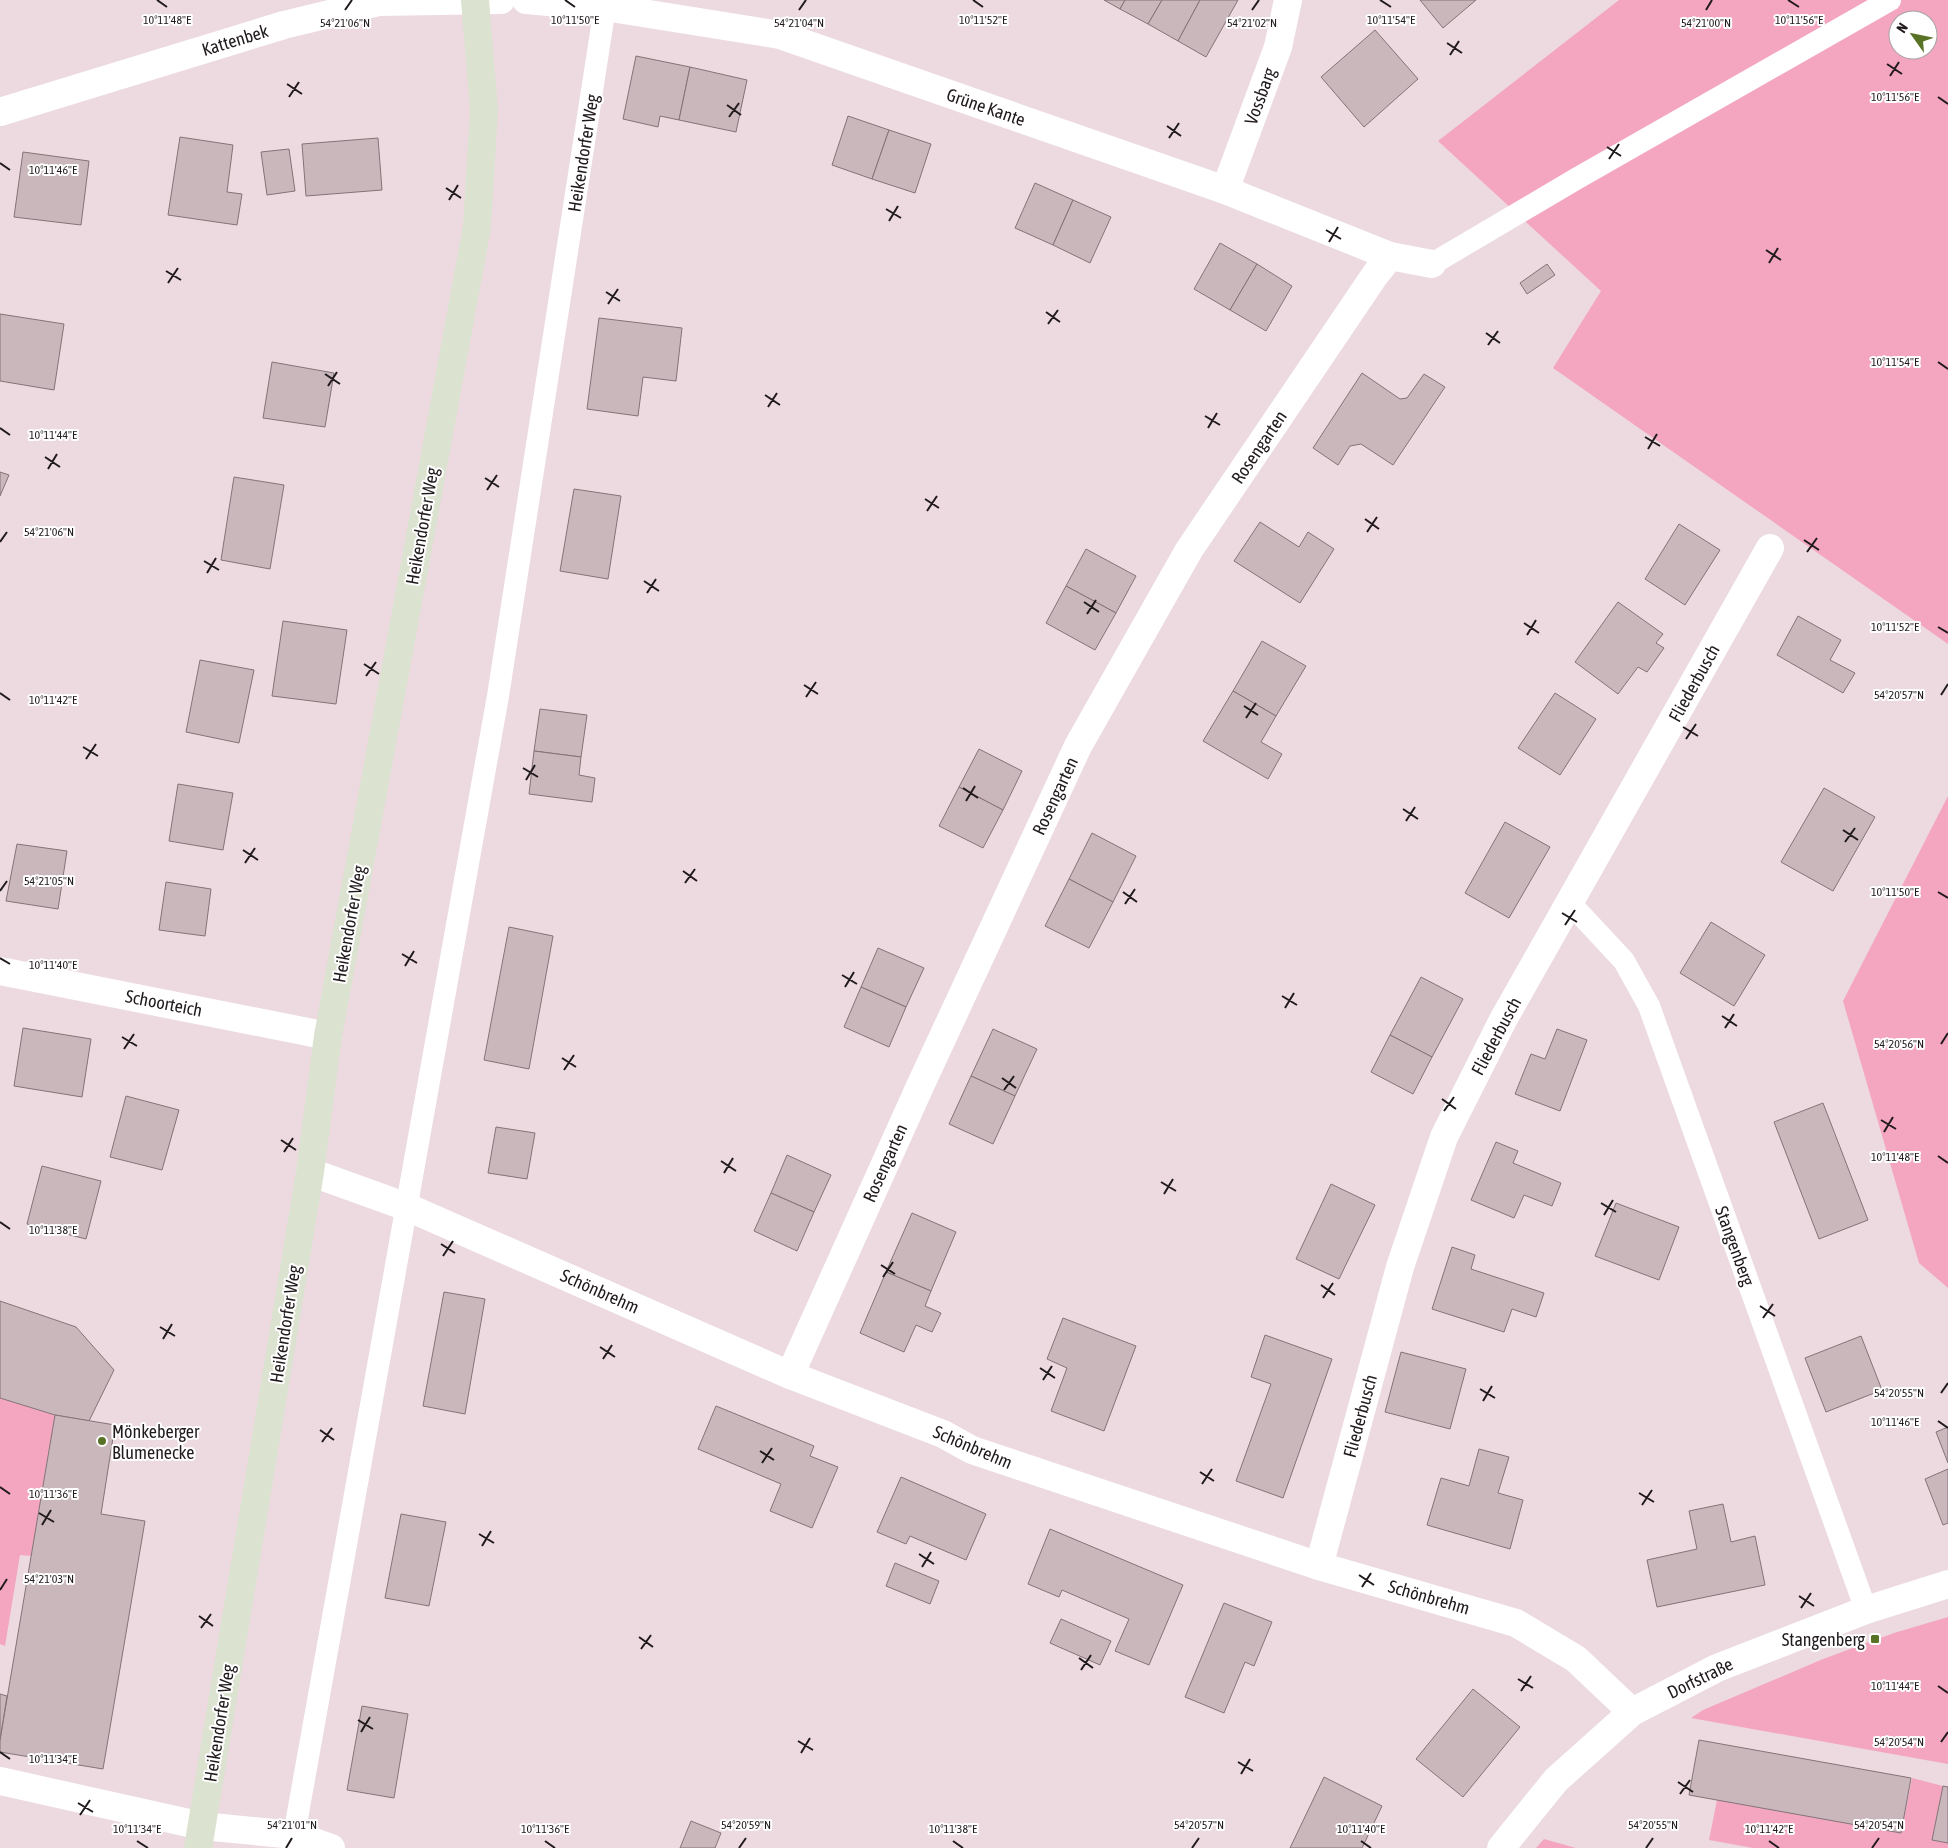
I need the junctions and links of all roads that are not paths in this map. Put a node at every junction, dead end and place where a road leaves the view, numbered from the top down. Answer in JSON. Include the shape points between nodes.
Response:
{"nodes":[{"id":1,"x":484,"y":0,"type":"edge"},
{"id":2,"x":526,"y":0,"type":"edge"},
{"id":3,"x":1288,"y":0,"type":"edge"},
{"id":4,"x":1890,"y":0,"type":"edge"},
{"id":5,"x":605,"y":7,"type":"junction"},
{"id":6,"x":0,"y":112,"type":"edge"},
{"id":7,"x":1225,"y":190,"type":"junction"},
{"id":8,"x":1390,"y":256,"type":"junction"},
{"id":9,"x":1432,"y":264,"type":"joint"},
{"id":10,"x":1770,"y":548,"type":"dead end"},
{"id":11,"x":1570,"y":903,"type":"junction"},
{"id":12,"x":0,"y":971,"type":"edge"},
{"id":13,"x":328,"y":1036,"type":"junction"},
{"id":14,"x":310,"y":1172,"type":"junction"},
{"id":15,"x":407,"y":1206,"type":"junction"},
{"id":16,"x":790,"y":1375,"type":"junction"},
{"id":17,"x":1319,"y":1566,"type":"junction"},
{"id":18,"x":1948,"y":1584,"type":"edge"},
{"id":19,"x":1866,"y":1610,"type":"junction"},
{"id":20,"x":1632,"y":1712,"type":"junction"},
{"id":21,"x":0,"y":1780,"type":"edge"},
{"id":22,"x":294,"y":1835,"type":"junction"},
{"id":23,"x":200,"y":1837,"type":"edge"},
{"id":24,"x":331,"y":1848,"type":"edge"},
{"id":25,"x":1501,"y":1848,"type":"edge"}],
"edges":[{"from":1,"to":6,"type":"street","name":"Kattenbek","via":[[379,2],[284,24]]},
{"from":1,"to":13,"type":"street","name":"Heikendorfer Weg","via":[[484,110],[477,227]]},
{"from":2,"to":5,"type":"street","name":"Grüne Kante"},
{"from":3,"to":7,"type":"street","name":"Vossbarg","via":[[1278,47]]},
{"from":4,"to":9,"type":"lane"},
{"from":5,"to":7,"type":"street","name":"Grüne Kante","via":[[780,35]]},
{"from":5,"to":15,"type":"lane","name":"Heikendorfer Weg","via":[[498,696]]},
{"from":7,"to":8,"type":"street","name":"Grüne Kante"},
{"from":8,"to":9,"type":"street","name":"Grüne Kante"},
{"from":8,"to":16,"type":"street","name":"Rosengarten","via":[[1189,550],[1078,746],[920,1084]]},
{"from":10,"to":11,"type":"street","name":"Fliederbusch"},
{"from":11,"to":17,"type":"street","name":"Fliederbusch","via":[[1503,1020],[1444,1137],[1400,1267]]},
{"from":11,"to":19,"type":"lane","name":"Stangenberg","via":[[1624,961],[1649,1006]]},
{"from":12,"to":13,"type":"street","name":"Schoorteich"},
{"from":13,"to":14,"type":"street","name":"Heikendorfer Weg"},
{"from":14,"to":15,"type":"street","name":"Schönbrehm"},
{"from":14,"to":23,"type":"street","name":"Heikendorfer Weg"},
{"from":15,"to":16,"type":"street","name":"Schönbrehm"},
{"from":15,"to":22,"type":"lane","name":"Heikendorfer Weg"},
{"from":16,"to":17,"type":"street","name":"Schönbrehm","via":[[943,1434],[972,1450]]},
{"from":17,"to":20,"type":"street","name":"Schönbrehm","via":[[1516,1622],[1576,1659]]},
{"from":18,"to":19,"type":"street","name":"Dorfstraße"},
{"from":19,"to":20,"type":"street","name":"Dorfstraße","via":[[1717,1668]]},
{"from":20,"to":25,"type":"street","name":"Dorfstraße","via":[[1556,1780]]},
{"from":21,"to":23,"type":"street"},
{"from":22,"to":23,"type":"street"},
{"from":22,"to":24,"type":"street"}]}
